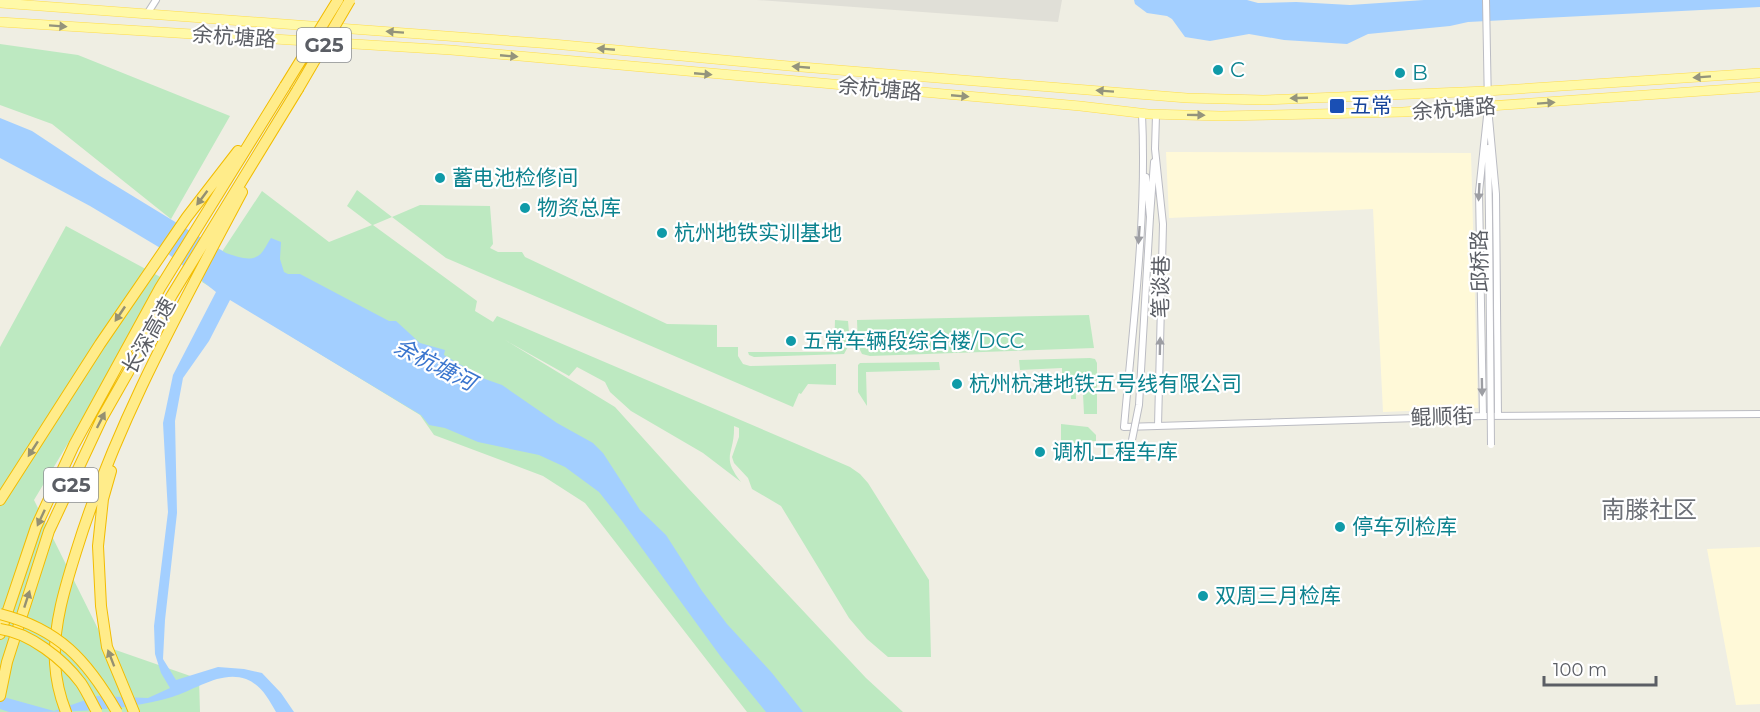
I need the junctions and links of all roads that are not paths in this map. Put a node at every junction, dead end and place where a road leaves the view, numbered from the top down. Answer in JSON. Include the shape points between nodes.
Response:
{"nodes":[{"id":1,"x":156,"y":0,"type":"edge"},
{"id":2,"x":338,"y":0,"type":"edge"},
{"id":3,"x":350,"y":0,"type":"edge"},
{"id":4,"x":1486,"y":0,"type":"edge"},
{"id":5,"x":0,"y":3,"type":"edge"},
{"id":6,"x":147,"y":15,"type":"junction"},
{"id":7,"x":0,"y":22,"type":"edge"},
{"id":8,"x":1760,"y":73,"type":"edge"},
{"id":9,"x":1760,"y":87,"type":"edge"},
{"id":10,"x":1487,"y":91,"type":"junction"},
{"id":11,"x":276,"y":101,"type":"junction"},
{"id":12,"x":1488,"y":107,"type":"junction"},
{"id":13,"x":285,"y":110,"type":"junction"},
{"id":14,"x":1142,"y":114,"type":"junction"},
{"id":15,"x":1156,"y":115,"type":"junction"},
{"id":16,"x":1155,"y":149,"type":"junction"},
{"id":17,"x":1144,"y":155,"type":"junction"},
{"id":18,"x":1150,"y":217,"type":"junction"},
{"id":19,"x":135,"y":399,"type":"junction"},
{"id":20,"x":1760,"y":414,"type":"edge"},
{"id":21,"x":1483,"y":416,"type":"junction"},
{"id":22,"x":1498,"y":416,"type":"junction"},
{"id":23,"x":1158,"y":426,"type":"junction"},
{"id":24,"x":1124,"y":428,"type":"joint"},
{"id":25,"x":1491,"y":445,"type":"dead end"},
{"id":26,"x":1129,"y":455,"type":"dead end"},
{"id":27,"x":1,"y":499,"type":"edge"},
{"id":28,"x":0,"y":614,"type":"edge"},
{"id":29,"x":0,"y":629,"type":"edge"},
{"id":30,"x":0,"y":634,"type":"edge"},
{"id":31,"x":0,"y":696,"type":"edge"},
{"id":32,"x":66,"y":712,"type":"edge"},
{"id":33,"x":97,"y":712,"type":"edge"},
{"id":34,"x":117,"y":712,"type":"edge"},
{"id":35,"x":134,"y":712,"type":"edge"}],
"edges":[{"from":1,"to":6,"type":"street"},
{"from":2,"to":11,"type":"highway","name":"长深高速","number":"G25","bridge":true},
{"from":3,"to":13,"type":"highway","name":"长深高速","number":"G25","bridge":true},
{"from":4,"to":10,"type":"street","name":"邱桥路"},
{"from":5,"to":6,"type":"main road","name":"余杭塘路"},
{"from":10,"to":6,"type":"main road","name":"余杭塘路","one_way":true,"via":[[1263,100],[1187,98],[520,41]]},
{"from":7,"to":14,"type":"main road","name":"余杭塘路","one_way":true,"via":[[451,50]]},
{"from":8,"to":10,"type":"main road","name":"余杭塘路","one_way":true},
{"from":12,"to":9,"type":"main road","name":"余杭塘路","one_way":true},
{"from":10,"to":12,"type":"street","name":"邱桥路"},
{"from":11,"to":27,"type":"highway","one_way":true,"via":[[153,266]]},
{"from":11,"to":30,"type":"highway","name":"长深高速","number":"G25","one_way":true,"via":[[165,280],[74,445],[36,527]]},
{"from":15,"to":12,"type":"main road","name":"余杭塘路","one_way":true,"via":[[1380,113]]},
{"from":12,"to":21,"type":"street","name":"邱桥路","one_way":true,"via":[[1479,192]]},
{"from":12,"to":22,"type":"street","name":"邱桥路","via":[[1496,194]]},
{"from":12,"to":25,"type":"street","name":"邱桥路","bridge":true},
{"from":13,"to":19,"type":"highway"},
{"from":31,"to":13,"type":"highway","name":"长深高速","number":"G25","one_way":true,"via":[[49,531],[102,418],[176,287]]},
{"from":14,"to":15,"type":"main road","name":"余杭塘路"},
{"from":14,"to":17,"type":"street","name":"笔谈巷"},
{"from":15,"to":16,"type":"street","name":"笔谈巷"},
{"from":16,"to":18,"type":"street","name":"笔谈巷"},
{"from":23,"to":16,"type":"street","name":"笔谈巷","one_way":true,"via":[[1163,224]]},
{"from":17,"to":18,"type":"street","name":"笔谈巷"},
{"from":17,"to":24,"type":"street","name":"笔谈巷","one_way":true},
{"from":18,"to":26,"type":"street","name":"笔谈巷","bridge":true,"via":[[1139,405]]},
{"from":19,"to":32,"type":"highway","bridge":true,"via":[[91,504],[64,591],[55,663]]},
{"from":35,"to":19,"type":"highway","one_way":true,"via":[[107,647],[98,546],[103,499]]},
{"from":20,"to":22,"type":"street","name":"鲲顺街"},
{"from":21,"to":22,"type":"street","name":"鲲顺街"},
{"from":21,"to":23,"type":"street","name":"鲲顺街"},
{"from":23,"to":24,"type":"street","name":"鲲顺街"},
{"from":28,"to":34,"type":"highway","bridge":true,"via":[[47,630],[79,657]]},
{"from":29,"to":33,"type":"highway","bridge":true,"via":[[33,642],[64,664]]}]}
